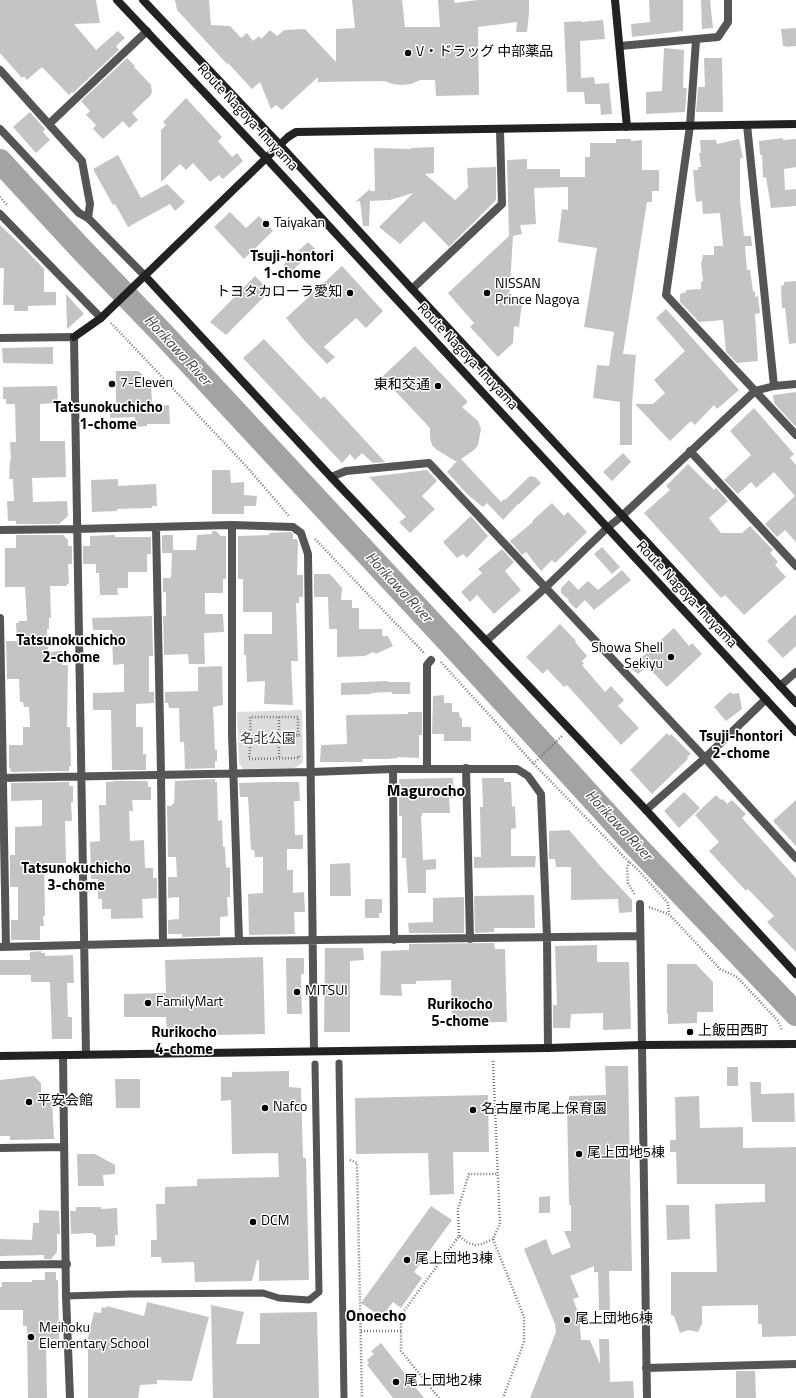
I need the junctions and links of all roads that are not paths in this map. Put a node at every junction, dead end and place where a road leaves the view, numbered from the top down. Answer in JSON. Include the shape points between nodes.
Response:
{"nodes":[{"id":1,"x":117,"y":0,"type":"edge"},
{"id":2,"x":142,"y":0,"type":"edge"},
{"id":3,"x":615,"y":0,"type":"edge"},
{"id":4,"x":728,"y":0,"type":"edge"},
{"id":5,"x":146,"y":31,"type":"junction"},
{"id":6,"x":696,"y":40,"type":"junction"},
{"id":7,"x":620,"y":46,"type":"junction"},
{"id":8,"x":0,"y":70,"type":"edge"},
{"id":9,"x":49,"y":124,"type":"junction"},
{"id":10,"x":796,"y":124,"type":"edge"},
{"id":11,"x":747,"y":125,"type":"junction"},
{"id":12,"x":690,"y":126,"type":"junction"},
{"id":13,"x":627,"y":127,"type":"junction"},
{"id":14,"x":0,"y":129,"type":"edge"},
{"id":15,"x":500,"y":130,"type":"junction"},
{"id":16,"x":280,"y":145,"type":"junction"},
{"id":17,"x":267,"y":159,"type":"junction"},
{"id":18,"x":0,"y":214,"type":"edge"},
{"id":19,"x":88,"y":218,"type":"junction"},
{"id":20,"x":145,"y":276,"type":"junction"},
{"id":21,"x":412,"y":289,"type":"junction"},
{"id":22,"x":101,"y":318,"type":"junction"},
{"id":23,"x":74,"y":337,"type":"junction"},
{"id":24,"x":0,"y":338,"type":"edge"},
{"id":25,"x":796,"y":384,"type":"edge"},
{"id":26,"x":774,"y":386,"type":"junction"},
{"id":27,"x":755,"y":391,"type":"junction"},
{"id":28,"x":796,"y":435,"type":"edge"},
{"id":29,"x":690,"y":451,"type":"junction"},
{"id":30,"x":331,"y":477,"type":"junction"},
{"id":31,"x":622,"y":516,"type":"junction"},
{"id":32,"x":232,"y":524,"type":"junction"},
{"id":33,"x":156,"y":527,"type":"junction"},
{"id":34,"x":607,"y":528,"type":"junction"},
{"id":35,"x":76,"y":529,"type":"junction"},
{"id":36,"x":0,"y":530,"type":"edge"},
{"id":37,"x":796,"y":566,"type":"edge"},
{"id":38,"x":545,"y":588,"type":"junction"},
{"id":39,"x":0,"y":618,"type":"edge"},
{"id":40,"x":486,"y":641,"type":"junction"},
{"id":41,"x":431,"y":660,"type":"road end"},
{"id":42,"x":796,"y":672,"type":"edge"},
{"id":43,"x":780,"y":686,"type":"junction"},
{"id":44,"x":766,"y":699,"type":"junction"},
{"id":45,"x":796,"y":703,"type":"edge"},
{"id":46,"x":796,"y":732,"type":"edge"},
{"id":47,"x":705,"y":758,"type":"junction"},
{"id":48,"x":466,"y":768,"type":"junction"},
{"id":49,"x":393,"y":769,"type":"junction"},
{"id":50,"x":427,"y":769,"type":"junction"},
{"id":51,"x":234,"y":772,"type":"junction"},
{"id":52,"x":311,"y":772,"type":"junction"},
{"id":53,"x":161,"y":774,"type":"junction"},
{"id":54,"x":80,"y":777,"type":"junction"},
{"id":55,"x":2,"y":778,"type":"edge"},
{"id":56,"x":646,"y":810,"type":"junction"},
{"id":57,"x":796,"y":858,"type":"edge"},
{"id":58,"x":640,"y":904,"type":"dead end"},
{"id":59,"x":640,"y":936,"type":"junction"},
{"id":60,"x":547,"y":937,"type":"junction"},
{"id":61,"x":470,"y":939,"type":"junction"},
{"id":62,"x":312,"y":940,"type":"junction"},
{"id":63,"x":394,"y":940,"type":"junction"},
{"id":64,"x":239,"y":941,"type":"junction"},
{"id":65,"x":163,"y":942,"type":"junction"},
{"id":66,"x":83,"y":946,"type":"junction"},
{"id":67,"x":3,"y":947,"type":"edge"},
{"id":68,"x":796,"y":974,"type":"edge"},
{"id":69,"x":642,"y":1045,"type":"junction"},
{"id":70,"x":796,"y":1046,"type":"edge"},
{"id":71,"x":548,"y":1048,"type":"junction"},
{"id":72,"x":314,"y":1051,"type":"junction"},
{"id":73,"x":86,"y":1054,"type":"junction"},
{"id":74,"x":63,"y":1055,"type":"junction"},
{"id":75,"x":0,"y":1056,"type":"edge"},
{"id":76,"x":315,"y":1064,"type":"dead end"},
{"id":77,"x":339,"y":1064,"type":"dead end"},
{"id":78,"x":63,"y":1147,"type":"junction"},
{"id":79,"x":0,"y":1148,"type":"edge"},
{"id":80,"x":66,"y":1264,"type":"junction"},
{"id":81,"x":0,"y":1265,"type":"edge"},
{"id":82,"x":66,"y":1296,"type":"junction"},
{"id":83,"x":796,"y":1364,"type":"edge"},
{"id":84,"x":646,"y":1368,"type":"junction"},
{"id":85,"x":70,"y":1398,"type":"edge"},
{"id":86,"x":344,"y":1398,"type":"edge"},
{"id":87,"x":647,"y":1398,"type":"edge"}],
"edges":[{"from":1,"to":5,"type":"street","name":"Route Nagoya-Inuyama"},
{"from":2,"to":16,"type":"street","name":"Route Nagoya-Inuyama"},
{"from":3,"to":7,"type":"street"},
{"from":4,"to":6,"type":"street","via":[[728,22],[718,37]]},
{"from":5,"to":9,"type":"street"},
{"from":5,"to":17,"type":"street","name":"Route Nagoya-Inuyama"},
{"from":6,"to":7,"type":"street"},
{"from":6,"to":12,"type":"street"},
{"from":7,"to":13,"type":"street"},
{"from":8,"to":9,"type":"street"},
{"from":9,"to":19,"type":"street","via":[[82,161],[90,204]]},
{"from":10,"to":11,"type":"street"},
{"from":11,"to":12,"type":"street"},
{"from":11,"to":26,"type":"street"},
{"from":12,"to":13,"type":"street"},
{"from":12,"to":27,"type":"street","via":[[666,295]]},
{"from":13,"to":15,"type":"street"},
{"from":14,"to":19,"type":"street","via":[[78,213]]},
{"from":15,"to":16,"type":"street","via":[[296,132]]},
{"from":15,"to":21,"type":"street","via":[[502,204]]},
{"from":16,"to":17,"type":"street"},
{"from":16,"to":21,"type":"street","name":"Route Nagoya-Inuyama"},
{"from":17,"to":20,"type":"street"},
{"from":17,"to":34,"type":"street","name":"Route Nagoya-Inuyama"},
{"from":18,"to":22,"type":"street"},
{"from":19,"to":20,"type":"street"},
{"from":20,"to":22,"type":"street"},
{"from":20,"to":30,"type":"street"},
{"from":21,"to":31,"type":"street","name":"Route Nagoya-Inuyama"},
{"from":22,"to":23,"type":"street"},
{"from":23,"to":24,"type":"street"},
{"from":23,"to":35,"type":"street"},
{"from":25,"to":26,"type":"street"},
{"from":26,"to":27,"type":"street"},
{"from":27,"to":28,"type":"street"},
{"from":27,"to":29,"type":"street"},
{"from":29,"to":31,"type":"street"},
{"from":29,"to":37,"type":"street"},
{"from":30,"to":38,"type":"street","via":[[346,471],[429,463]]},
{"from":30,"to":40,"type":"street"},
{"from":31,"to":34,"type":"street"},
{"from":31,"to":43,"type":"street","name":"Route Nagoya-Inuyama"},
{"from":32,"to":33,"type":"street"},
{"from":32,"to":51,"type":"street"},
{"from":32,"to":52,"type":"street","via":[[294,527],[301,533],[308,554]]},
{"from":33,"to":35,"type":"street"},
{"from":33,"to":53,"type":"street"},
{"from":34,"to":38,"type":"street"},
{"from":34,"to":44,"type":"street","name":"Route Nagoya-Inuyama"},
{"from":35,"to":36,"type":"street"},
{"from":35,"to":54,"type":"street"},
{"from":38,"to":40,"type":"street"},
{"from":38,"to":47,"type":"street"},
{"from":39,"to":55,"type":"street"},
{"from":40,"to":56,"type":"street"},
{"from":41,"to":50,"type":"street","via":[[427,665]]},
{"from":42,"to":43,"type":"street"},
{"from":43,"to":45,"type":"street","name":"Route Nagoya-Inuyama"},
{"from":44,"to":46,"type":"street","name":"Route Nagoya-Inuyama"},
{"from":44,"to":47,"type":"street"},
{"from":47,"to":56,"type":"street"},
{"from":47,"to":57,"type":"street"},
{"from":48,"to":50,"type":"street"},
{"from":48,"to":60,"type":"street","via":[[517,769],[528,776],[541,794]]},
{"from":48,"to":61,"type":"street"},
{"from":49,"to":50,"type":"street"},
{"from":49,"to":52,"type":"street"},
{"from":49,"to":63,"type":"street"},
{"from":51,"to":52,"type":"street"},
{"from":51,"to":53,"type":"street"},
{"from":51,"to":64,"type":"street"},
{"from":52,"to":62,"type":"street"},
{"from":53,"to":54,"type":"street"},
{"from":53,"to":65,"type":"street"},
{"from":54,"to":55,"type":"street"},
{"from":54,"to":66,"type":"street"},
{"from":55,"to":67,"type":"street"},
{"from":56,"to":68,"type":"street"},
{"from":58,"to":59,"type":"street"},
{"from":59,"to":60,"type":"street"},
{"from":59,"to":69,"type":"street"},
{"from":60,"to":61,"type":"street"},
{"from":60,"to":71,"type":"street"},
{"from":61,"to":63,"type":"street"},
{"from":62,"to":63,"type":"street"},
{"from":62,"to":64,"type":"street"},
{"from":62,"to":72,"type":"street"},
{"from":64,"to":65,"type":"street"},
{"from":65,"to":66,"type":"street"},
{"from":66,"to":67,"type":"street"},
{"from":66,"to":73,"type":"street"},
{"from":69,"to":70,"type":"street"},
{"from":69,"to":71,"type":"street"},
{"from":69,"to":84,"type":"street"},
{"from":71,"to":72,"type":"street"},
{"from":72,"to":73,"type":"street"},
{"from":73,"to":74,"type":"street"},
{"from":74,"to":75,"type":"street"},
{"from":74,"to":78,"type":"street"},
{"from":76,"to":82,"type":"lane","via":[[319,1292],[309,1300],[279,1298],[263,1293]]},
{"from":77,"to":86,"type":"lane"},
{"from":78,"to":79,"type":"street"},
{"from":78,"to":80,"type":"street"},
{"from":80,"to":81,"type":"street"},
{"from":80,"to":82,"type":"street"},
{"from":82,"to":85,"type":"street"},
{"from":83,"to":84,"type":"street"},
{"from":84,"to":87,"type":"street"}]}
